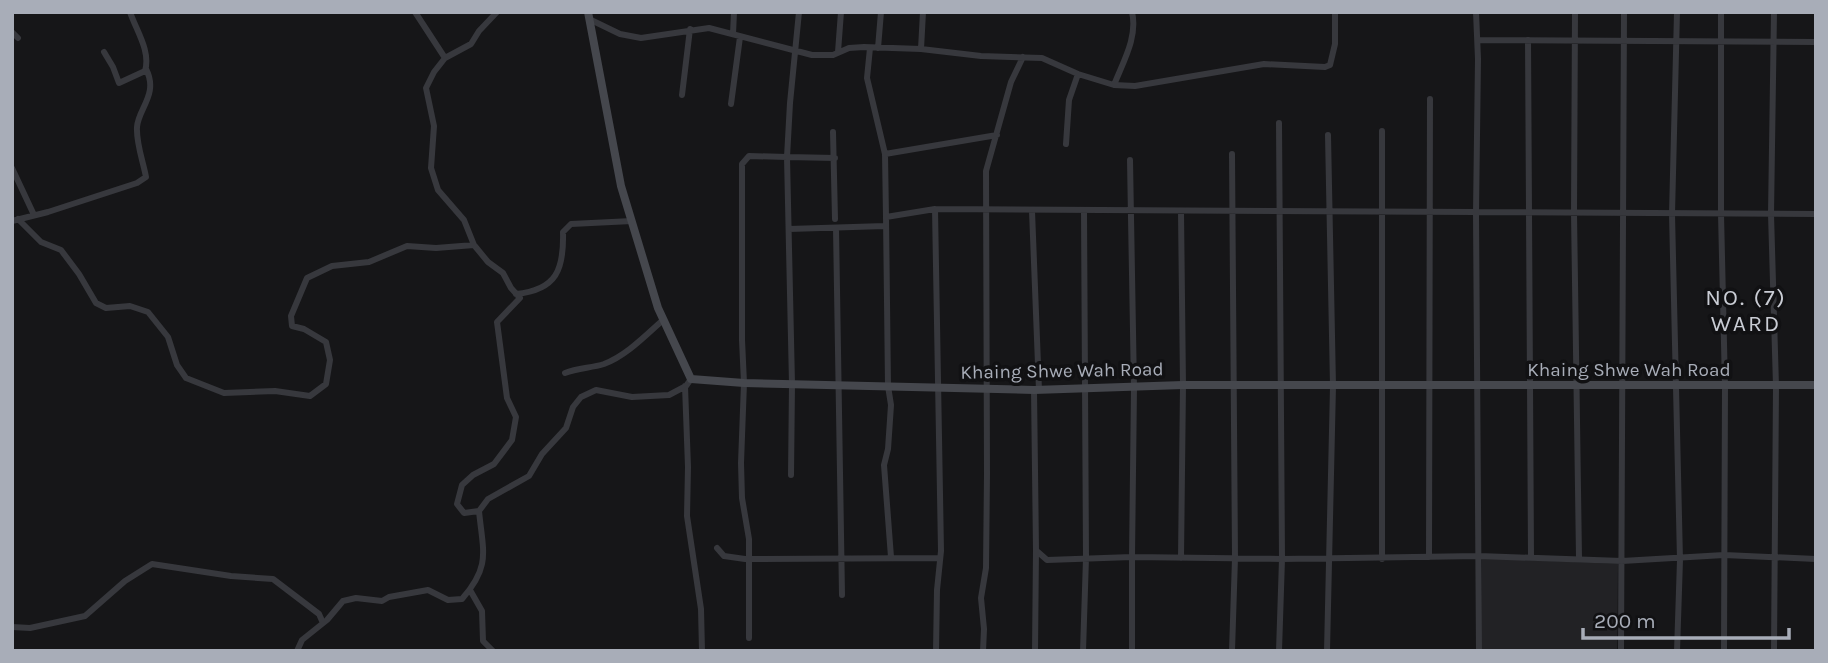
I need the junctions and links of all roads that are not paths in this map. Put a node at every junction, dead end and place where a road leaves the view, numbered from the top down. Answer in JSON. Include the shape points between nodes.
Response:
{"nodes":[{"id":1,"x":130,"y":12,"type":"edge"},
{"id":2,"x":415,"y":12,"type":"edge"},
{"id":3,"x":497,"y":12,"type":"edge"},
{"id":4,"x":734,"y":12,"type":"edge"},
{"id":5,"x":799,"y":12,"type":"edge"},
{"id":6,"x":841,"y":12,"type":"edge"},
{"id":7,"x":881,"y":12,"type":"edge"},
{"id":8,"x":923,"y":12,"type":"edge"},
{"id":9,"x":1132,"y":12,"type":"edge"},
{"id":10,"x":1335,"y":12,"type":"edge"},
{"id":11,"x":1476,"y":12,"type":"edge"},
{"id":12,"x":1574,"y":12,"type":"edge"},
{"id":13,"x":1624,"y":12,"type":"edge"},
{"id":14,"x":1676,"y":12,"type":"edge"},
{"id":15,"x":1721,"y":12,"type":"edge"},
{"id":16,"x":1774,"y":12,"type":"edge"},
{"id":17,"x":588,"y":16,"type":"edge"},
{"id":18,"x":690,"y":29,"type":"junction"},
{"id":19,"x":12,"y":33,"type":"edge"},
{"id":20,"x":737,"y":36,"type":"junction"},
{"id":21,"x":18,"y":38,"type":"dead end"},
{"id":22,"x":1478,"y":40,"type":"junction"},
{"id":23,"x":1528,"y":40,"type":"junction"},
{"id":24,"x":1575,"y":41,"type":"junction"},
{"id":25,"x":1624,"y":41,"type":"junction"},
{"id":26,"x":1676,"y":41,"type":"junction"},
{"id":27,"x":1721,"y":41,"type":"junction"},
{"id":28,"x":1773,"y":41,"type":"junction"},
{"id":29,"x":1816,"y":42,"type":"edge"},
{"id":30,"x":870,"y":48,"type":"junction"},
{"id":31,"x":878,"y":48,"type":"junction"},
{"id":32,"x":921,"y":49,"type":"junction"},
{"id":33,"x":796,"y":50,"type":"junction"},
{"id":34,"x":104,"y":52,"type":"dead end"},
{"id":35,"x":838,"y":52,"type":"junction"},
{"id":36,"x":1023,"y":57,"type":"junction"},
{"id":37,"x":445,"y":58,"type":"junction"},
{"id":38,"x":146,"y":69,"type":"junction"},
{"id":39,"x":1078,"y":74,"type":"junction"},
{"id":40,"x":1114,"y":85,"type":"junction"},
{"id":41,"x":682,"y":95,"type":"dead end"},
{"id":42,"x":1430,"y":99,"type":"dead end"},
{"id":43,"x":732,"y":104,"type":"dead end"},
{"id":44,"x":1279,"y":123,"type":"dead end"},
{"id":45,"x":1382,"y":131,"type":"dead end"},
{"id":46,"x":833,"y":132,"type":"dead end"},
{"id":47,"x":997,"y":135,"type":"junction"},
{"id":48,"x":1328,"y":135,"type":"dead end"},
{"id":49,"x":1066,"y":144,"type":"dead end"},
{"id":50,"x":885,"y":154,"type":"junction"},
{"id":51,"x":1231,"y":154,"type":"dead end"},
{"id":52,"x":787,"y":157,"type":"junction"},
{"id":53,"x":835,"y":158,"type":"junction"},
{"id":54,"x":1130,"y":160,"type":"dead end"},
{"id":55,"x":12,"y":168,"type":"edge"},
{"id":56,"x":935,"y":209,"type":"junction"},
{"id":57,"x":985,"y":209,"type":"junction"},
{"id":58,"x":1032,"y":211,"type":"junction"},
{"id":59,"x":1084,"y":211,"type":"junction"},
{"id":60,"x":1132,"y":211,"type":"junction"},
{"id":61,"x":1181,"y":212,"type":"junction"},
{"id":62,"x":1231,"y":212,"type":"junction"},
{"id":63,"x":1331,"y":212,"type":"junction"},
{"id":64,"x":1382,"y":212,"type":"junction"},
{"id":65,"x":1429,"y":212,"type":"junction"},
{"id":66,"x":1280,"y":213,"type":"junction"},
{"id":67,"x":1476,"y":213,"type":"junction"},
{"id":68,"x":1530,"y":213,"type":"junction"},
{"id":69,"x":1574,"y":213,"type":"junction"},
{"id":70,"x":1623,"y":214,"type":"junction"},
{"id":71,"x":1672,"y":214,"type":"junction"},
{"id":72,"x":1721,"y":214,"type":"junction"},
{"id":73,"x":1771,"y":214,"type":"junction"},
{"id":74,"x":1816,"y":214,"type":"edge"},
{"id":75,"x":34,"y":215,"type":"junction"},
{"id":76,"x":886,"y":217,"type":"junction"},
{"id":77,"x":835,"y":219,"type":"dead end"},
{"id":78,"x":15,"y":220,"type":"edge"},
{"id":79,"x":632,"y":220,"type":"junction"},
{"id":80,"x":886,"y":226,"type":"junction"},
{"id":81,"x":836,"y":228,"type":"junction"},
{"id":82,"x":789,"y":229,"type":"junction"},
{"id":83,"x":474,"y":245,"type":"junction"},
{"id":84,"x":516,"y":294,"type":"junction"},
{"id":85,"x":663,"y":320,"type":"junction"},
{"id":86,"x":565,"y":373,"type":"dead end"},
{"id":87,"x":691,"y":379,"type":"junction"},
{"id":88,"x":744,"y":383,"type":"junction"},
{"id":89,"x":792,"y":384,"type":"junction"},
{"id":90,"x":839,"y":385,"type":"junction"},
{"id":91,"x":1183,"y":385,"type":"junction"},
{"id":92,"x":1478,"y":385,"type":"junction"},
{"id":93,"x":1529,"y":385,"type":"junction"},
{"id":94,"x":1816,"y":385,"type":"edge"},
{"id":95,"x":685,"y":386,"type":"junction"},
{"id":96,"x":888,"y":386,"type":"junction"},
{"id":97,"x":1333,"y":386,"type":"junction"},
{"id":98,"x":1382,"y":386,"type":"junction"},
{"id":99,"x":1429,"y":386,"type":"junction"},
{"id":100,"x":1576,"y":386,"type":"junction"},
{"id":101,"x":1725,"y":386,"type":"junction"},
{"id":102,"x":1776,"y":386,"type":"junction"},
{"id":103,"x":1086,"y":387,"type":"junction"},
{"id":104,"x":1233,"y":387,"type":"junction"},
{"id":105,"x":1280,"y":387,"type":"junction"},
{"id":106,"x":1623,"y":387,"type":"junction"},
{"id":107,"x":1678,"y":387,"type":"junction"},
{"id":108,"x":940,"y":388,"type":"junction"},
{"id":109,"x":986,"y":388,"type":"junction"},
{"id":110,"x":1133,"y":388,"type":"junction"},
{"id":111,"x":1037,"y":390,"type":"junction"},
{"id":112,"x":791,"y":475,"type":"dead end"},
{"id":113,"x":477,"y":511,"type":"junction"},
{"id":114,"x":717,"y":548,"type":"dead end"},
{"id":115,"x":1036,"y":550,"type":"junction"},
{"id":116,"x":1724,"y":555,"type":"junction"},
{"id":117,"x":1479,"y":556,"type":"junction"},
{"id":118,"x":891,"y":557,"type":"junction"},
{"id":119,"x":1132,"y":557,"type":"junction"},
{"id":120,"x":1429,"y":557,"type":"junction"},
{"id":121,"x":1531,"y":557,"type":"junction"},
{"id":122,"x":841,"y":558,"type":"junction"},
{"id":123,"x":940,"y":558,"type":"junction"},
{"id":124,"x":1086,"y":558,"type":"junction"},
{"id":125,"x":1181,"y":558,"type":"junction"},
{"id":126,"x":1235,"y":558,"type":"junction"},
{"id":127,"x":1579,"y":558,"type":"junction"},
{"id":128,"x":748,"y":559,"type":"junction"},
{"id":129,"x":1282,"y":559,"type":"junction"},
{"id":130,"x":1329,"y":559,"type":"junction"},
{"id":131,"x":1382,"y":559,"type":"junction"},
{"id":132,"x":1680,"y":559,"type":"junction"},
{"id":133,"x":1775,"y":559,"type":"junction"},
{"id":134,"x":1816,"y":559,"type":"edge"},
{"id":135,"x":1622,"y":561,"type":"junction"},
{"id":136,"x":470,"y":590,"type":"junction"},
{"id":137,"x":842,"y":595,"type":"dead end"},
{"id":138,"x":323,"y":623,"type":"junction"},
{"id":139,"x":12,"y":627,"type":"edge"},
{"id":140,"x":750,"y":638,"type":"dead end"},
{"id":141,"x":298,"y":651,"type":"edge"},
{"id":142,"x":493,"y":651,"type":"edge"},
{"id":143,"x":702,"y":651,"type":"edge"},
{"id":144,"x":936,"y":651,"type":"edge"},
{"id":145,"x":983,"y":651,"type":"edge"},
{"id":146,"x":1035,"y":651,"type":"edge"},
{"id":147,"x":1083,"y":651,"type":"edge"},
{"id":148,"x":1132,"y":651,"type":"edge"},
{"id":149,"x":1232,"y":651,"type":"edge"},
{"id":150,"x":1279,"y":651,"type":"edge"},
{"id":151,"x":1327,"y":651,"type":"edge"},
{"id":152,"x":1479,"y":651,"type":"edge"},
{"id":153,"x":1621,"y":651,"type":"edge"},
{"id":154,"x":1677,"y":651,"type":"edge"},
{"id":155,"x":1724,"y":651,"type":"edge"},
{"id":156,"x":1774,"y":651,"type":"edge"}],
"edges":[{"from":1,"to":38,"type":"street"},
{"from":2,"to":37,"type":"street"},
{"from":3,"to":37,"type":"street","via":[[471,44]]},
{"from":4,"to":20,"type":"street"},
{"from":5,"to":33,"type":"street"},
{"from":6,"to":35,"type":"street"},
{"from":7,"to":31,"type":"street"},
{"from":8,"to":32,"type":"street"},
{"from":9,"to":40,"type":"street","via":[[1133,38]]},
{"from":10,"to":40,"type":"street","via":[[1333,56],[1325,67],[1264,64],[1135,86]]},
{"from":11,"to":22,"type":"street"},
{"from":12,"to":24,"type":"street"},
{"from":13,"to":25,"type":"street"},
{"from":14,"to":26,"type":"street"},
{"from":15,"to":27,"type":"street"},
{"from":16,"to":28,"type":"street"},
{"from":17,"to":18,"type":"street","via":[[620,34],[641,38]]},
{"from":17,"to":79,"type":"street","via":[[621,186]]},
{"from":18,"to":20,"type":"street","via":[[709,28]]},
{"from":18,"to":41,"type":"street"},
{"from":19,"to":21,"type":"street"},
{"from":20,"to":33,"type":"street"},
{"from":20,"to":43,"type":"street"},
{"from":22,"to":23,"type":"street"},
{"from":22,"to":67,"type":"street"},
{"from":23,"to":24,"type":"street"},
{"from":23,"to":68,"type":"street"},
{"from":24,"to":25,"type":"street"},
{"from":24,"to":69,"type":"street"},
{"from":25,"to":26,"type":"street"},
{"from":25,"to":70,"type":"street"},
{"from":26,"to":27,"type":"street"},
{"from":26,"to":71,"type":"street"},
{"from":27,"to":28,"type":"street"},
{"from":27,"to":72,"type":"street"},
{"from":28,"to":29,"type":"street"},
{"from":28,"to":73,"type":"street"},
{"from":30,"to":31,"type":"street"},
{"from":30,"to":35,"type":"street"},
{"from":30,"to":50,"type":"street","via":[[867,78]]},
{"from":31,"to":32,"type":"street"},
{"from":32,"to":36,"type":"street"},
{"from":33,"to":35,"type":"street","via":[[812,55]]},
{"from":33,"to":52,"type":"street"},
{"from":34,"to":38,"type":"street","via":[[119,83]]},
{"from":36,"to":39,"type":"street","via":[[1042,58]]},
{"from":36,"to":47,"type":"street"},
{"from":37,"to":83,"type":"street","via":[[426,88],[434,125],[431,168],[438,190],[464,220]]},
{"from":38,"to":75,"type":"street","via":[[150,85],[136,125],[146,177]]},
{"from":39,"to":40,"type":"street"},
{"from":39,"to":49,"type":"street","via":[[1069,100]]},
{"from":42,"to":65,"type":"street"},
{"from":44,"to":66,"type":"street"},
{"from":45,"to":64,"type":"street"},
{"from":46,"to":53,"type":"street"},
{"from":47,"to":50,"type":"street"},
{"from":47,"to":57,"type":"street","via":[[986,171]]},
{"from":48,"to":63,"type":"street"},
{"from":50,"to":76,"type":"street"},
{"from":51,"to":62,"type":"street"},
{"from":52,"to":53,"type":"street"},
{"from":52,"to":82,"type":"street"},
{"from":52,"to":88,"type":"street","via":[[749,156],[742,164]]},
{"from":53,"to":77,"type":"street"},
{"from":54,"to":60,"type":"street"},
{"from":55,"to":75,"type":"street"},
{"from":56,"to":57,"type":"street"},
{"from":56,"to":76,"type":"street"},
{"from":56,"to":108,"type":"street"},
{"from":57,"to":58,"type":"street"},
{"from":57,"to":109,"type":"street"},
{"from":58,"to":59,"type":"street"},
{"from":58,"to":111,"type":"street"},
{"from":59,"to":60,"type":"street"},
{"from":59,"to":103,"type":"street"},
{"from":60,"to":61,"type":"street"},
{"from":60,"to":110,"type":"street"},
{"from":61,"to":62,"type":"street"},
{"from":61,"to":91,"type":"street"},
{"from":62,"to":66,"type":"street"},
{"from":62,"to":104,"type":"street"},
{"from":63,"to":64,"type":"street"},
{"from":63,"to":66,"type":"street"},
{"from":63,"to":97,"type":"street"},
{"from":64,"to":65,"type":"street"},
{"from":64,"to":98,"type":"street"},
{"from":65,"to":67,"type":"street"},
{"from":65,"to":99,"type":"street"},
{"from":66,"to":105,"type":"street"},
{"from":67,"to":68,"type":"street"},
{"from":67,"to":92,"type":"street"},
{"from":68,"to":69,"type":"street"},
{"from":68,"to":93,"type":"street"},
{"from":69,"to":70,"type":"street"},
{"from":69,"to":100,"type":"street"},
{"from":70,"to":71,"type":"street"},
{"from":70,"to":106,"type":"street"},
{"from":71,"to":72,"type":"street"},
{"from":71,"to":107,"type":"street"},
{"from":72,"to":73,"type":"street"},
{"from":72,"to":101,"type":"street"},
{"from":73,"to":74,"type":"street"},
{"from":73,"to":102,"type":"street"},
{"from":75,"to":78,"type":"street"},
{"from":76,"to":80,"type":"street"},
{"from":78,"to":83,"type":"street","via":[[41,242],[61,250],[96,303],[148,312],[168,337],[186,377],[224,393],[275,391],[310,396],[326,384],[327,342],[292,326],[291,316],[307,278],[332,266],[369,262],[407,246]]},
{"from":79,"to":84,"type":"street","via":[[571,224],[563,232],[564,258],[556,276],[536,292]]},
{"from":79,"to":85,"type":"street"},
{"from":80,"to":81,"type":"street"},
{"from":80,"to":96,"type":"street"},
{"from":81,"to":82,"type":"street"},
{"from":81,"to":90,"type":"street"},
{"from":82,"to":89,"type":"street"},
{"from":83,"to":84,"type":"street","via":[[503,273]]},
{"from":84,"to":113,"type":"street","via":[[520,298],[497,322],[507,398],[516,417],[512,440],[494,464],[462,485],[457,504],[464,513]]},
{"from":85,"to":86,"type":"street","via":[[603,364]]},
{"from":85,"to":87,"type":"street"},
{"from":87,"to":88,"type":"street","name":"Khaing Shwe Wah Road"},
{"from":87,"to":95,"type":"street"},
{"from":88,"to":89,"type":"street","name":"Khaing Shwe Wah Road"},
{"from":88,"to":128,"type":"street","via":[[741,463]]},
{"from":89,"to":90,"type":"street","name":"Khaing Shwe Wah Road"},
{"from":89,"to":112,"type":"street"},
{"from":90,"to":96,"type":"street","name":"Khaing Shwe Wah Road"},
{"from":90,"to":122,"type":"street"},
{"from":91,"to":104,"type":"street","name":"Khaing Shwe Wah Road"},
{"from":91,"to":110,"type":"street","name":"Khaing Shwe Wah Road"},
{"from":91,"to":125,"type":"street"},
{"from":92,"to":93,"type":"street","name":"Khaing Shwe Wah Road"},
{"from":92,"to":99,"type":"street","name":"Khaing Shwe Wah Road"},
{"from":92,"to":117,"type":"street"},
{"from":93,"to":100,"type":"street","name":"Khaing Shwe Wah Road"},
{"from":93,"to":121,"type":"street"},
{"from":94,"to":102,"type":"street","name":"Khaing Shwe Wah Road"},
{"from":95,"to":113,"type":"street","via":[[669,395],[646,397],[596,390],[582,397],[529,476],[488,499]]},
{"from":95,"to":143,"type":"street","via":[[687,516],[701,609]]},
{"from":96,"to":108,"type":"street","name":"Khaing Shwe Wah Road"},
{"from":96,"to":118,"type":"street","via":[[891,405],[884,466]]},
{"from":97,"to":98,"type":"street","name":"Khaing Shwe Wah Road"},
{"from":97,"to":105,"type":"street","name":"Khaing Shwe Wah Road"},
{"from":97,"to":130,"type":"street"},
{"from":98,"to":99,"type":"street","name":"Khaing Shwe Wah Road"},
{"from":98,"to":131,"type":"street"},
{"from":99,"to":120,"type":"street"},
{"from":100,"to":106,"type":"street","name":"Khaing Shwe Wah Road"},
{"from":100,"to":127,"type":"street"},
{"from":101,"to":102,"type":"street","name":"Khaing Shwe Wah Road"},
{"from":101,"to":107,"type":"street","name":"Khaing Shwe Wah Road"},
{"from":101,"to":116,"type":"street"},
{"from":102,"to":133,"type":"street"},
{"from":103,"to":110,"type":"street","name":"Khaing Shwe Wah Road"},
{"from":103,"to":111,"type":"street","name":"Khaing Shwe Wah Road"},
{"from":103,"to":124,"type":"street"},
{"from":104,"to":105,"type":"street","name":"Khaing Shwe Wah Road"},
{"from":104,"to":126,"type":"street"},
{"from":105,"to":129,"type":"street"},
{"from":106,"to":107,"type":"street","name":"Khaing Shwe Wah Road"},
{"from":106,"to":135,"type":"street"},
{"from":107,"to":132,"type":"street"},
{"from":108,"to":109,"type":"street","name":"Khaing Shwe Wah Road"},
{"from":108,"to":123,"type":"street"},
{"from":109,"to":111,"type":"street","name":"Khaing Shwe Wah Road"},
{"from":109,"to":145,"type":"street"},
{"from":110,"to":119,"type":"street"},
{"from":111,"to":115,"type":"street"},
{"from":113,"to":136,"type":"street","via":[[484,564]]},
{"from":114,"to":128,"type":"street","via":[[724,556]]},
{"from":115,"to":124,"type":"street","via":[[1047,560]]},
{"from":115,"to":146,"type":"street"},
{"from":116,"to":132,"type":"street"},
{"from":116,"to":133,"type":"street"},
{"from":116,"to":155,"type":"street"},
{"from":117,"to":120,"type":"street"},
{"from":117,"to":121,"type":"street"},
{"from":117,"to":152,"type":"street"},
{"from":118,"to":122,"type":"street"},
{"from":118,"to":123,"type":"street"},
{"from":119,"to":124,"type":"street"},
{"from":119,"to":125,"type":"street"},
{"from":119,"to":148,"type":"street"},
{"from":120,"to":131,"type":"street"},
{"from":121,"to":127,"type":"street"},
{"from":122,"to":128,"type":"street"},
{"from":122,"to":137,"type":"street"},
{"from":123,"to":144,"type":"street"},
{"from":124,"to":147,"type":"street"},
{"from":125,"to":126,"type":"street"},
{"from":126,"to":129,"type":"street"},
{"from":126,"to":149,"type":"street"},
{"from":127,"to":135,"type":"street"},
{"from":128,"to":140,"type":"street"},
{"from":129,"to":130,"type":"street"},
{"from":129,"to":150,"type":"street"},
{"from":130,"to":131,"type":"street"},
{"from":130,"to":151,"type":"street"},
{"from":132,"to":135,"type":"street"},
{"from":132,"to":154,"type":"street"},
{"from":133,"to":134,"type":"street"},
{"from":133,"to":156,"type":"street"},
{"from":135,"to":153,"type":"street"},
{"from":136,"to":138,"type":"street","via":[[462,598],[449,600],[428,590],[382,601],[356,598],[343,601]]},
{"from":136,"to":142,"type":"street","via":[[482,611],[483,641]]},
{"from":138,"to":139,"type":"street","via":[[319,614],[273,579],[152,564],[85,615],[30,628]]},
{"from":138,"to":141,"type":"street","via":[[302,640]]}]}
